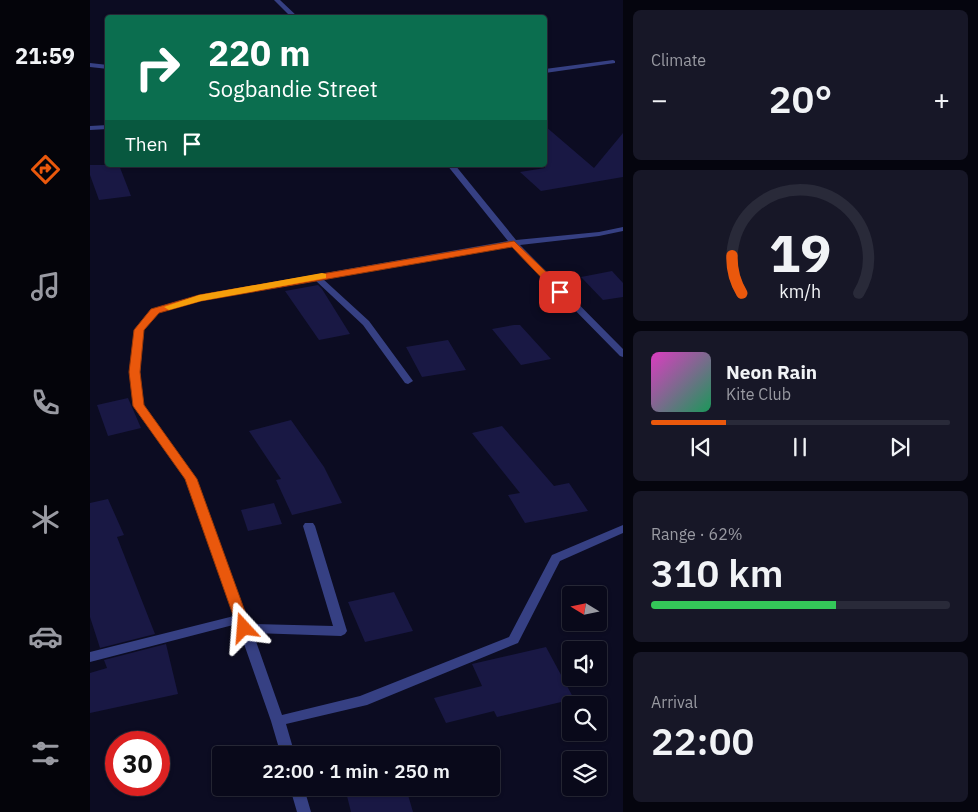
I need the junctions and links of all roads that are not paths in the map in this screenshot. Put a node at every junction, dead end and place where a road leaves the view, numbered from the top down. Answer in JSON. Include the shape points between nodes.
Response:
{"nodes":[{"id":1,"x":277,"y":0,"type":"edge"},
{"id":2,"x":293,"y":15,"type":"edge"},
{"id":3,"x":613,"y":62,"type":"dead end"},
{"id":4,"x":90,"y":65,"type":"edge"},
{"id":5,"x":105,"y":67,"type":"edge"},
{"id":6,"x":547,"y":71,"type":"edge"},
{"id":7,"x":105,"y":127,"type":"edge"},
{"id":8,"x":90,"y":128,"type":"edge"},
{"id":9,"x":453,"y":167,"type":"edge"},
{"id":10,"x":623,"y":229,"type":"edge"},
{"id":11,"x":514,"y":243,"type":"junction"},
{"id":12,"x":316,"y":277,"type":"junction"},
{"id":13,"x":623,"y":354,"type":"edge"},
{"id":14,"x":408,"y":381,"type":"dead end"},
{"id":15,"x":309,"y":526,"type":"dead end"},
{"id":16,"x":623,"y":529,"type":"edge"},
{"id":17,"x":242,"y":623,"type":"junction"},
{"id":18,"x":90,"y":657,"type":"edge"},
{"id":19,"x":278,"y":721,"type":"junction"},
{"id":20,"x":285,"y":746,"type":"edge"},
{"id":21,"x":299,"y":796,"type":"edge"},
{"id":22,"x":304,"y":812,"type":"edge"}],
"edges":[{"from":1,"to":2,"type":"street"},
{"from":3,"to":6,"type":"street"},
{"from":4,"to":5,"type":"street"},
{"from":7,"to":8,"type":"street"},
{"from":9,"to":11,"type":"street"},
{"from":10,"to":11,"type":"street"},
{"from":11,"to":12,"type":"street"},
{"from":11,"to":13,"type":"street"},
{"from":12,"to":14,"type":"street","via":[[366,323]]},
{"from":12,"to":17,"type":"street","via":[[199,298],[164,308],[155,311],[139,330],[135,372],[138,406],[191,479]]},
{"from":15,"to":17,"type":"street","via":[[342,631]]},
{"from":16,"to":19,"type":"street","via":[[556,558],[514,640],[362,701]]},
{"from":17,"to":18,"type":"street"},
{"from":17,"to":19,"type":"street"},
{"from":19,"to":20,"type":"street"},
{"from":21,"to":22,"type":"street"}]}
